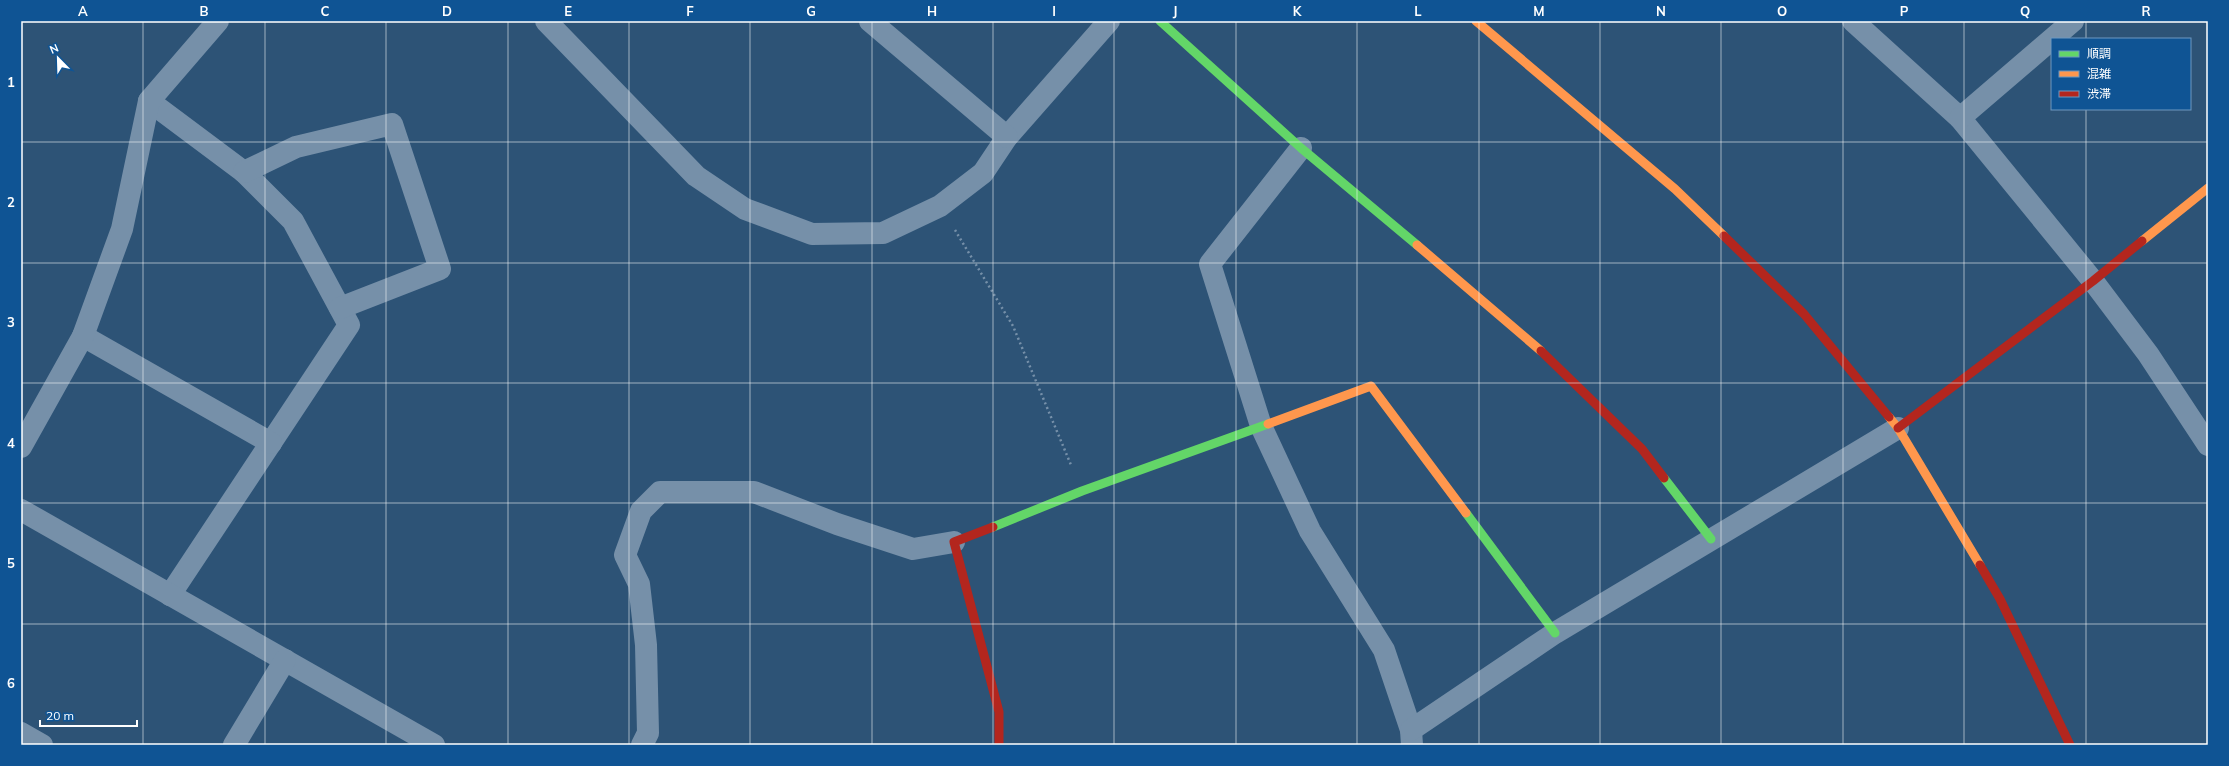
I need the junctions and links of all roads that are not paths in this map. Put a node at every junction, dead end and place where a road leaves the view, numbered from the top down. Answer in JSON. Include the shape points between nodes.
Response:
{"nodes":[{"id":1,"x":218,"y":21,"type":"edge"},
{"id":2,"x":546,"y":21,"type":"edge"},
{"id":3,"x":870,"y":21,"type":"edge"},
{"id":4,"x":1109,"y":21,"type":"edge"},
{"id":5,"x":1160,"y":21,"type":"edge"},
{"id":6,"x":1476,"y":21,"type":"edge"},
{"id":7,"x":1853,"y":21,"type":"edge"},
{"id":8,"x":2073,"y":21,"type":"edge"},
{"id":9,"x":2053,"y":38,"type":"edge"},
{"id":10,"x":2051,"y":40,"type":"edge"},
{"id":11,"x":149,"y":101,"type":"junction"},
{"id":12,"x":1960,"y":118,"type":"junction"},
{"id":13,"x":1007,"y":137,"type":"junction"},
{"id":14,"x":1302,"y":148,"type":"junction"},
{"id":15,"x":244,"y":172,"type":"junction"},
{"id":16,"x":2208,"y":188,"type":"edge"},
{"id":17,"x":2093,"y":281,"type":"junction"},
{"id":18,"x":340,"y":308,"type":"junction"},
{"id":19,"x":83,"y":336,"type":"junction"},
{"id":20,"x":1261,"y":426,"type":"junction"},
{"id":21,"x":1898,"y":428,"type":"junction"},
{"id":22,"x":271,"y":443,"type":"junction"},
{"id":23,"x":2208,"y":445,"type":"edge"},
{"id":24,"x":21,"y":447,"type":"edge"},
{"id":25,"x":21,"y":510,"type":"edge"},
{"id":26,"x":1711,"y":539,"type":"junction"},
{"id":27,"x":954,"y":542,"type":"junction"},
{"id":28,"x":170,"y":595,"type":"junction"},
{"id":29,"x":1555,"y":633,"type":"junction"},
{"id":30,"x":285,"y":660,"type":"junction"},
{"id":31,"x":21,"y":733,"type":"edge"},
{"id":32,"x":1411,"y":738,"type":"edge"},
{"id":33,"x":42,"y":745,"type":"edge"},
{"id":34,"x":234,"y":745,"type":"edge"},
{"id":35,"x":434,"y":745,"type":"edge"},
{"id":36,"x":642,"y":745,"type":"edge"},
{"id":37,"x":999,"y":745,"type":"edge"},
{"id":38,"x":2070,"y":745,"type":"edge"}],
"edges":[{"from":1,"to":11,"type":"street"},
{"from":2,"to":13,"type":"street","via":[[696,176],[745,209],[812,234],[883,233],[940,206],[983,173]]},
{"from":3,"to":13,"type":"street"},
{"from":4,"to":13,"type":"street"},
{"from":5,"to":14,"type":"street"},
{"from":6,"to":21,"type":"street","via":[[1686,200],[1804,314]]},
{"from":7,"to":12,"type":"street"},
{"from":8,"to":9,"type":"street"},
{"from":10,"to":12,"type":"street"},
{"from":11,"to":15,"type":"street"},
{"from":11,"to":19,"type":"street","via":[[122,229]]},
{"from":12,"to":17,"type":"street"},
{"from":14,"to":20,"type":"street","via":[[1210,264]]},
{"from":14,"to":26,"type":"street","via":[[1527,337],[1642,449]]},
{"from":15,"to":18,"type":"street","via":[[293,222]]},
{"from":15,"to":18,"type":"street","via":[[296,147],[392,124],[440,268]]},
{"from":16,"to":17,"type":"street"},
{"from":17,"to":21,"type":"street"},
{"from":17,"to":23,"type":"street","via":[[2148,354]]},
{"from":18,"to":22,"type":"street","via":[[349,325]]},
{"from":19,"to":22,"type":"street"},
{"from":19,"to":24,"type":"street"},
{"from":20,"to":27,"type":"street"},
{"from":20,"to":29,"type":"street","via":[[1371,386]]},
{"from":20,"to":32,"type":"street","via":[[1310,531],[1384,650]]},
{"from":21,"to":26,"type":"street"},
{"from":21,"to":38,"type":"street","via":[[2000,599]]},
{"from":22,"to":28,"type":"street"},
{"from":25,"to":28,"type":"street"},
{"from":26,"to":29,"type":"street"},
{"from":27,"to":36,"type":"street","via":[[913,549],[837,524],[754,492],[660,492],[641,512],[625,555],[639,584],[646,645],[648,733]]},
{"from":27,"to":37,"type":"street","via":[[999,712]]},
{"from":28,"to":30,"type":"street"},
{"from":29,"to":32,"type":"street"},
{"from":30,"to":34,"type":"street"},
{"from":30,"to":35,"type":"street"},
{"from":31,"to":33,"type":"street"}]}
